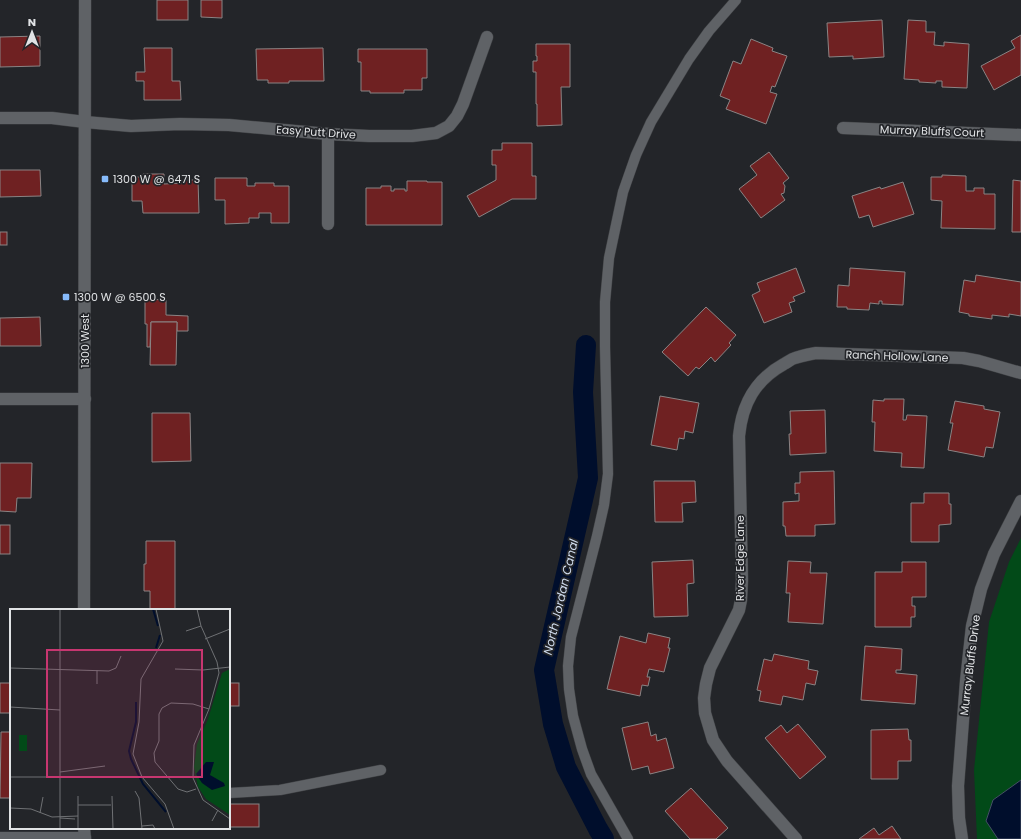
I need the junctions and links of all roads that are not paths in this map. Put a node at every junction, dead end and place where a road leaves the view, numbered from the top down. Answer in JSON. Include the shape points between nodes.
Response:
{"nodes":[{"id":1,"x":85,"y":0,"type":"edge"},
{"id":2,"x":736,"y":0,"type":"edge"},
{"id":3,"x":487,"y":37,"type":"dead end"},
{"id":4,"x":0,"y":118,"type":"edge"},
{"id":5,"x":84,"y":122,"type":"junction"},
{"id":6,"x":843,"y":128,"type":"dead end"},
{"id":7,"x":328,"y":134,"type":"junction"},
{"id":8,"x":1021,"y":135,"type":"edge"},
{"id":9,"x":328,"y":224,"type":"dead end"},
{"id":10,"x":775,"y":369,"type":"joint"},
{"id":11,"x":1021,"y":373,"type":"edge"},
{"id":12,"x":0,"y":398,"type":"edge"},
{"id":13,"x":85,"y":398,"type":"junction"},
{"id":14,"x":1021,"y":501,"type":"edge"},
{"id":15,"x":84,"y":609,"type":"edge"},
{"id":16,"x":381,"y":770,"type":"dead end"},
{"id":17,"x":230,"y":793,"type":"edge"},
{"id":18,"x":84,"y":835,"type":"edge"},
{"id":19,"x":0,"y":838,"type":"edge"},
{"id":20,"x":628,"y":839,"type":"edge"},
{"id":21,"x":796,"y":839,"type":"edge"},
{"id":22,"x":962,"y":839,"type":"edge"}],
"edges":[{"from":1,"to":5,"type":"street","name":"1300 West"},
{"from":2,"to":20,"type":"lane","via":[[689,59],[651,122],[623,192],[609,258],[605,302],[608,474],[597,536],[571,637],[568,666],[573,716],[582,749],[591,774]]},
{"from":3,"to":7,"type":"street","name":"Easy Putt Drive","via":[[463,104],[449,126],[436,133],[412,136]]},
{"from":4,"to":5,"type":"street","name":"Easy Putt Drive","via":[[52,118]]},
{"from":5,"to":7,"type":"street","name":"Easy Putt Drive","via":[[131,126],[229,125]]},
{"from":5,"to":13,"type":"street","name":"1300 West"},
{"from":6,"to":8,"type":"street","name":"Murray Bluffs Court"},
{"from":7,"to":9,"type":"street"},
{"from":10,"to":11,"type":"street","name":"Ranch Hollow Lane","via":[[794,358],[823,353],[963,358]]},
{"from":10,"to":21,"type":"street","name":"River Edge Lane","via":[[758,385],[747,403],[740,425],[741,600],[739,610],[710,668],[704,698],[705,713],[713,740],[727,761]]},
{"from":12,"to":13,"type":"street"},
{"from":13,"to":15,"type":"street","name":"1300 West"},
{"from":14,"to":22,"type":"street","name":"Murray Bluffs Drive","via":[[994,554],[981,589],[972,626],[958,786]]},
{"from":16,"to":17,"type":"lane","via":[[280,790]]},
{"from":18,"to":19,"type":"street"}]}
